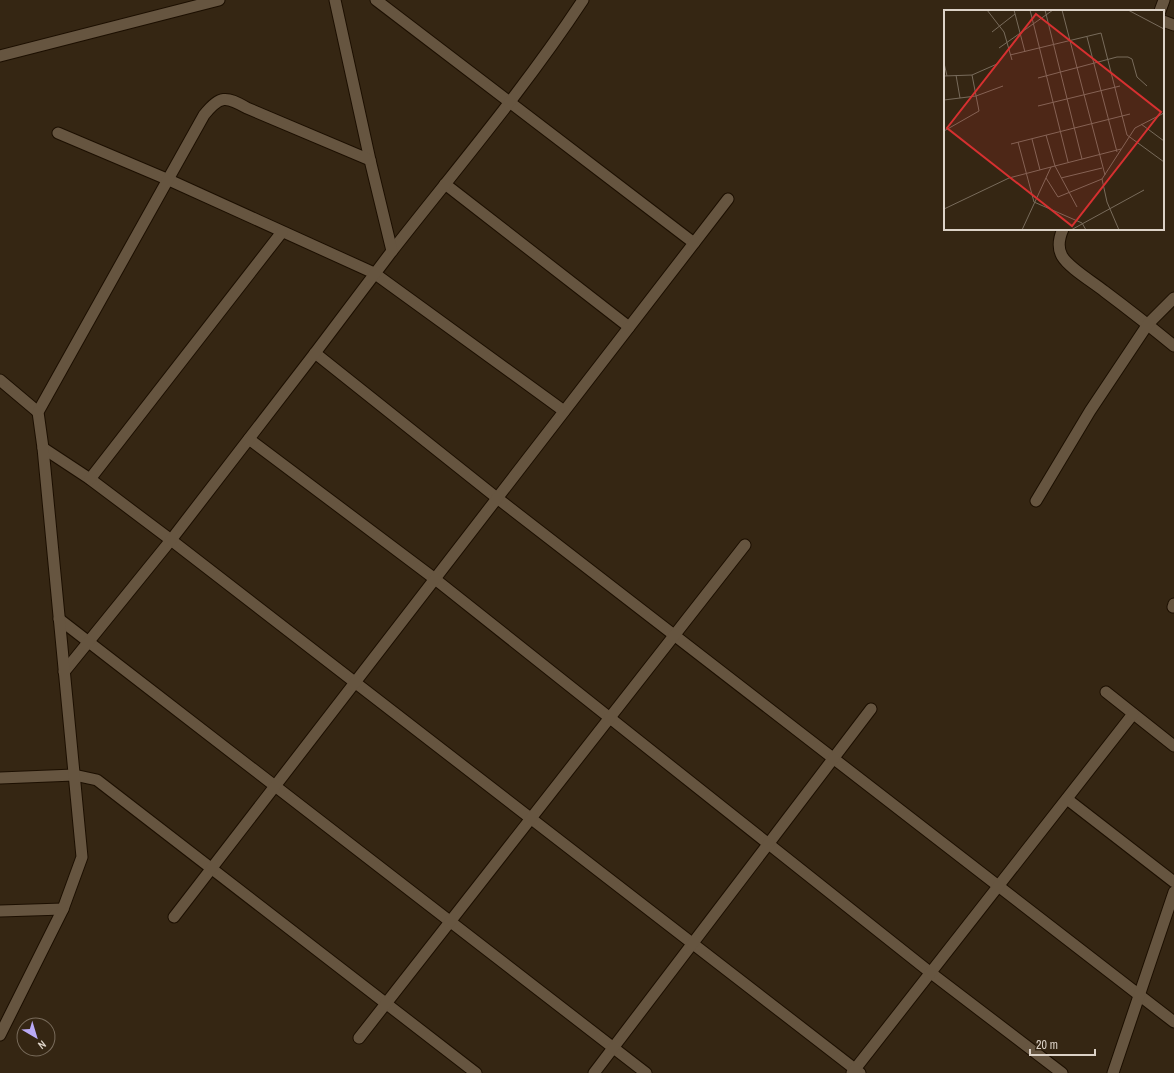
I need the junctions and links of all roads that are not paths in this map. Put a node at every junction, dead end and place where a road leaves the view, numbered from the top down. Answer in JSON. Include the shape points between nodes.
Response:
{"nodes":[{"id":1,"x":219,"y":0,"type":"edge"},
{"id":2,"x":335,"y":0,"type":"edge"},
{"id":3,"x":376,"y":0,"type":"edge"},
{"id":4,"x":583,"y":0,"type":"edge"},
{"id":5,"x":1164,"y":0,"type":"edge"},
{"id":6,"x":1160,"y":10,"type":"edge"},
{"id":7,"x":1164,"y":21,"type":"edge"},
{"id":8,"x":1174,"y":25,"type":"edge"},
{"id":9,"x":0,"y":56,"type":"edge"},
{"id":10,"x":510,"y":103,"type":"junction"},
{"id":11,"x":58,"y":133,"type":"dead end"},
{"id":12,"x":370,"y":160,"type":"junction"},
{"id":13,"x":169,"y":180,"type":"junction"},
{"id":14,"x":445,"y":184,"type":"junction"},
{"id":15,"x":728,"y":199,"type":"dead end"},
{"id":16,"x":1063,"y":230,"type":"edge"},
{"id":17,"x":282,"y":232,"type":"junction"},
{"id":18,"x":694,"y":243,"type":"junction"},
{"id":19,"x":392,"y":251,"type":"junction"},
{"id":20,"x":374,"y":273,"type":"junction"},
{"id":21,"x":1174,"y":298,"type":"edge"},
{"id":22,"x":1148,"y":324,"type":"junction"},
{"id":23,"x":629,"y":327,"type":"junction"},
{"id":24,"x":1174,"y":346,"type":"edge"},
{"id":25,"x":315,"y":353,"type":"junction"},
{"id":26,"x":0,"y":380,"type":"edge"},
{"id":27,"x":564,"y":411,"type":"junction"},
{"id":28,"x":38,"y":412,"type":"junction"},
{"id":29,"x":249,"y":439,"type":"junction"},
{"id":30,"x":43,"y":448,"type":"junction"},
{"id":31,"x":90,"y":479,"type":"junction"},
{"id":32,"x":497,"y":498,"type":"junction"},
{"id":33,"x":1036,"y":501,"type":"dead end"},
{"id":34,"x":171,"y":540,"type":"junction"},
{"id":35,"x":745,"y":546,"type":"dead end"},
{"id":36,"x":435,"y":579,"type":"junction"},
{"id":37,"x":59,"y":619,"type":"junction"},
{"id":38,"x":674,"y":636,"type":"junction"},
{"id":39,"x":89,"y":641,"type":"junction"},
{"id":40,"x":64,"y":672,"type":"junction"},
{"id":41,"x":355,"y":682,"type":"junction"},
{"id":42,"x":1106,"y":692,"type":"dead end"},
{"id":43,"x":871,"y":709,"type":"dead end"},
{"id":44,"x":1133,"y":714,"type":"junction"},
{"id":45,"x":610,"y":718,"type":"junction"},
{"id":46,"x":1174,"y":746,"type":"edge"},
{"id":47,"x":833,"y":759,"type":"junction"},
{"id":48,"x":74,"y":775,"type":"junction"},
{"id":49,"x":0,"y":778,"type":"edge"},
{"id":50,"x":275,"y":786,"type":"junction"},
{"id":51,"x":1067,"y":799,"type":"junction"},
{"id":52,"x":531,"y":818,"type":"junction"},
{"id":53,"x":768,"y":844,"type":"junction"},
{"id":54,"x":212,"y":867,"type":"junction"},
{"id":55,"x":1174,"y":882,"type":"edge"},
{"id":56,"x":998,"y":887,"type":"junction"},
{"id":57,"x":1174,"y":892,"type":"edge"},
{"id":58,"x":63,"y":909,"type":"junction"},
{"id":59,"x":0,"y":911,"type":"edge"},
{"id":60,"x":174,"y":917,"type":"dead end"},
{"id":61,"x":450,"y":921,"type":"junction"},
{"id":62,"x":693,"y":944,"type":"junction"},
{"id":63,"x":931,"y":973,"type":"junction"},
{"id":64,"x":1139,"y":996,"type":"junction"},
{"id":65,"x":386,"y":1003,"type":"junction"},
{"id":66,"x":1174,"y":1022,"type":"edge"},
{"id":67,"x":0,"y":1035,"type":"edge"},
{"id":68,"x":359,"y":1038,"type":"dead end"},
{"id":69,"x":613,"y":1048,"type":"junction"},
{"id":70,"x":856,"y":1072,"type":"edge"},
{"id":71,"x":476,"y":1073,"type":"edge"},
{"id":72,"x":594,"y":1073,"type":"edge"},
{"id":73,"x":646,"y":1073,"type":"edge"},
{"id":74,"x":1062,"y":1073,"type":"edge"},
{"id":75,"x":1113,"y":1073,"type":"edge"}],
"edges":[{"from":1,"to":9,"type":"street"},
{"from":2,"to":12,"type":"street"},
{"from":3,"to":10,"type":"street"},
{"from":4,"to":10,"type":"street"},
{"from":5,"to":6,"type":"street"},
{"from":7,"to":8,"type":"street"},
{"from":10,"to":14,"type":"street"},
{"from":10,"to":18,"type":"street"},
{"from":11,"to":13,"type":"street"},
{"from":12,"to":13,"type":"street","via":[[247,108],[234,100],[224,99],[214,103],[204,115]]},
{"from":12,"to":19,"type":"street"},
{"from":13,"to":17,"type":"street"},
{"from":13,"to":28,"type":"street"},
{"from":14,"to":19,"type":"street"},
{"from":14,"to":23,"type":"street"},
{"from":15,"to":18,"type":"street"},
{"from":16,"to":22,"type":"street","via":[[1059,248],[1064,259]]},
{"from":17,"to":20,"type":"street"},
{"from":17,"to":31,"type":"street"},
{"from":18,"to":23,"type":"street"},
{"from":19,"to":20,"type":"street"},
{"from":20,"to":25,"type":"street"},
{"from":20,"to":27,"type":"street"},
{"from":21,"to":22,"type":"street"},
{"from":22,"to":24,"type":"street"},
{"from":22,"to":33,"type":"street","via":[[1090,411]]},
{"from":23,"to":27,"type":"street"},
{"from":25,"to":29,"type":"street"},
{"from":25,"to":32,"type":"street"},
{"from":26,"to":28,"type":"street"},
{"from":27,"to":32,"type":"street"},
{"from":28,"to":30,"type":"street"},
{"from":29,"to":34,"type":"street"},
{"from":29,"to":36,"type":"street"},
{"from":30,"to":31,"type":"street"},
{"from":30,"to":37,"type":"street"},
{"from":31,"to":34,"type":"street"},
{"from":32,"to":36,"type":"street"},
{"from":32,"to":38,"type":"street"},
{"from":34,"to":39,"type":"street"},
{"from":34,"to":41,"type":"street"},
{"from":35,"to":38,"type":"street"},
{"from":36,"to":41,"type":"street"},
{"from":36,"to":45,"type":"street"},
{"from":37,"to":39,"type":"street"},
{"from":37,"to":40,"type":"street"},
{"from":38,"to":45,"type":"street"},
{"from":38,"to":47,"type":"street"},
{"from":39,"to":40,"type":"street"},
{"from":39,"to":50,"type":"street"},
{"from":40,"to":48,"type":"street"},
{"from":41,"to":50,"type":"street"},
{"from":41,"to":52,"type":"street"},
{"from":42,"to":44,"type":"street"},
{"from":43,"to":47,"type":"street"},
{"from":44,"to":46,"type":"street"},
{"from":44,"to":51,"type":"street"},
{"from":45,"to":52,"type":"street"},
{"from":45,"to":53,"type":"street"},
{"from":47,"to":53,"type":"street"},
{"from":47,"to":56,"type":"street"},
{"from":48,"to":49,"type":"street"},
{"from":48,"to":54,"type":"street","via":[[97,780]]},
{"from":48,"to":58,"type":"street","via":[[82,857]]},
{"from":50,"to":54,"type":"street"},
{"from":50,"to":61,"type":"street"},
{"from":51,"to":55,"type":"street"},
{"from":51,"to":56,"type":"street"},
{"from":52,"to":61,"type":"street"},
{"from":52,"to":62,"type":"street"},
{"from":53,"to":62,"type":"street"},
{"from":53,"to":63,"type":"street"},
{"from":54,"to":60,"type":"street"},
{"from":54,"to":65,"type":"street"},
{"from":56,"to":63,"type":"street"},
{"from":56,"to":64,"type":"street"},
{"from":57,"to":64,"type":"street"},
{"from":58,"to":59,"type":"street"},
{"from":58,"to":67,"type":"street"},
{"from":61,"to":65,"type":"street"},
{"from":61,"to":69,"type":"street"},
{"from":62,"to":69,"type":"street"},
{"from":62,"to":70,"type":"street"},
{"from":63,"to":70,"type":"street"},
{"from":63,"to":74,"type":"street"},
{"from":64,"to":66,"type":"street"},
{"from":64,"to":75,"type":"street"},
{"from":65,"to":68,"type":"street"},
{"from":65,"to":71,"type":"street"},
{"from":69,"to":72,"type":"street"},
{"from":69,"to":73,"type":"street"}]}
